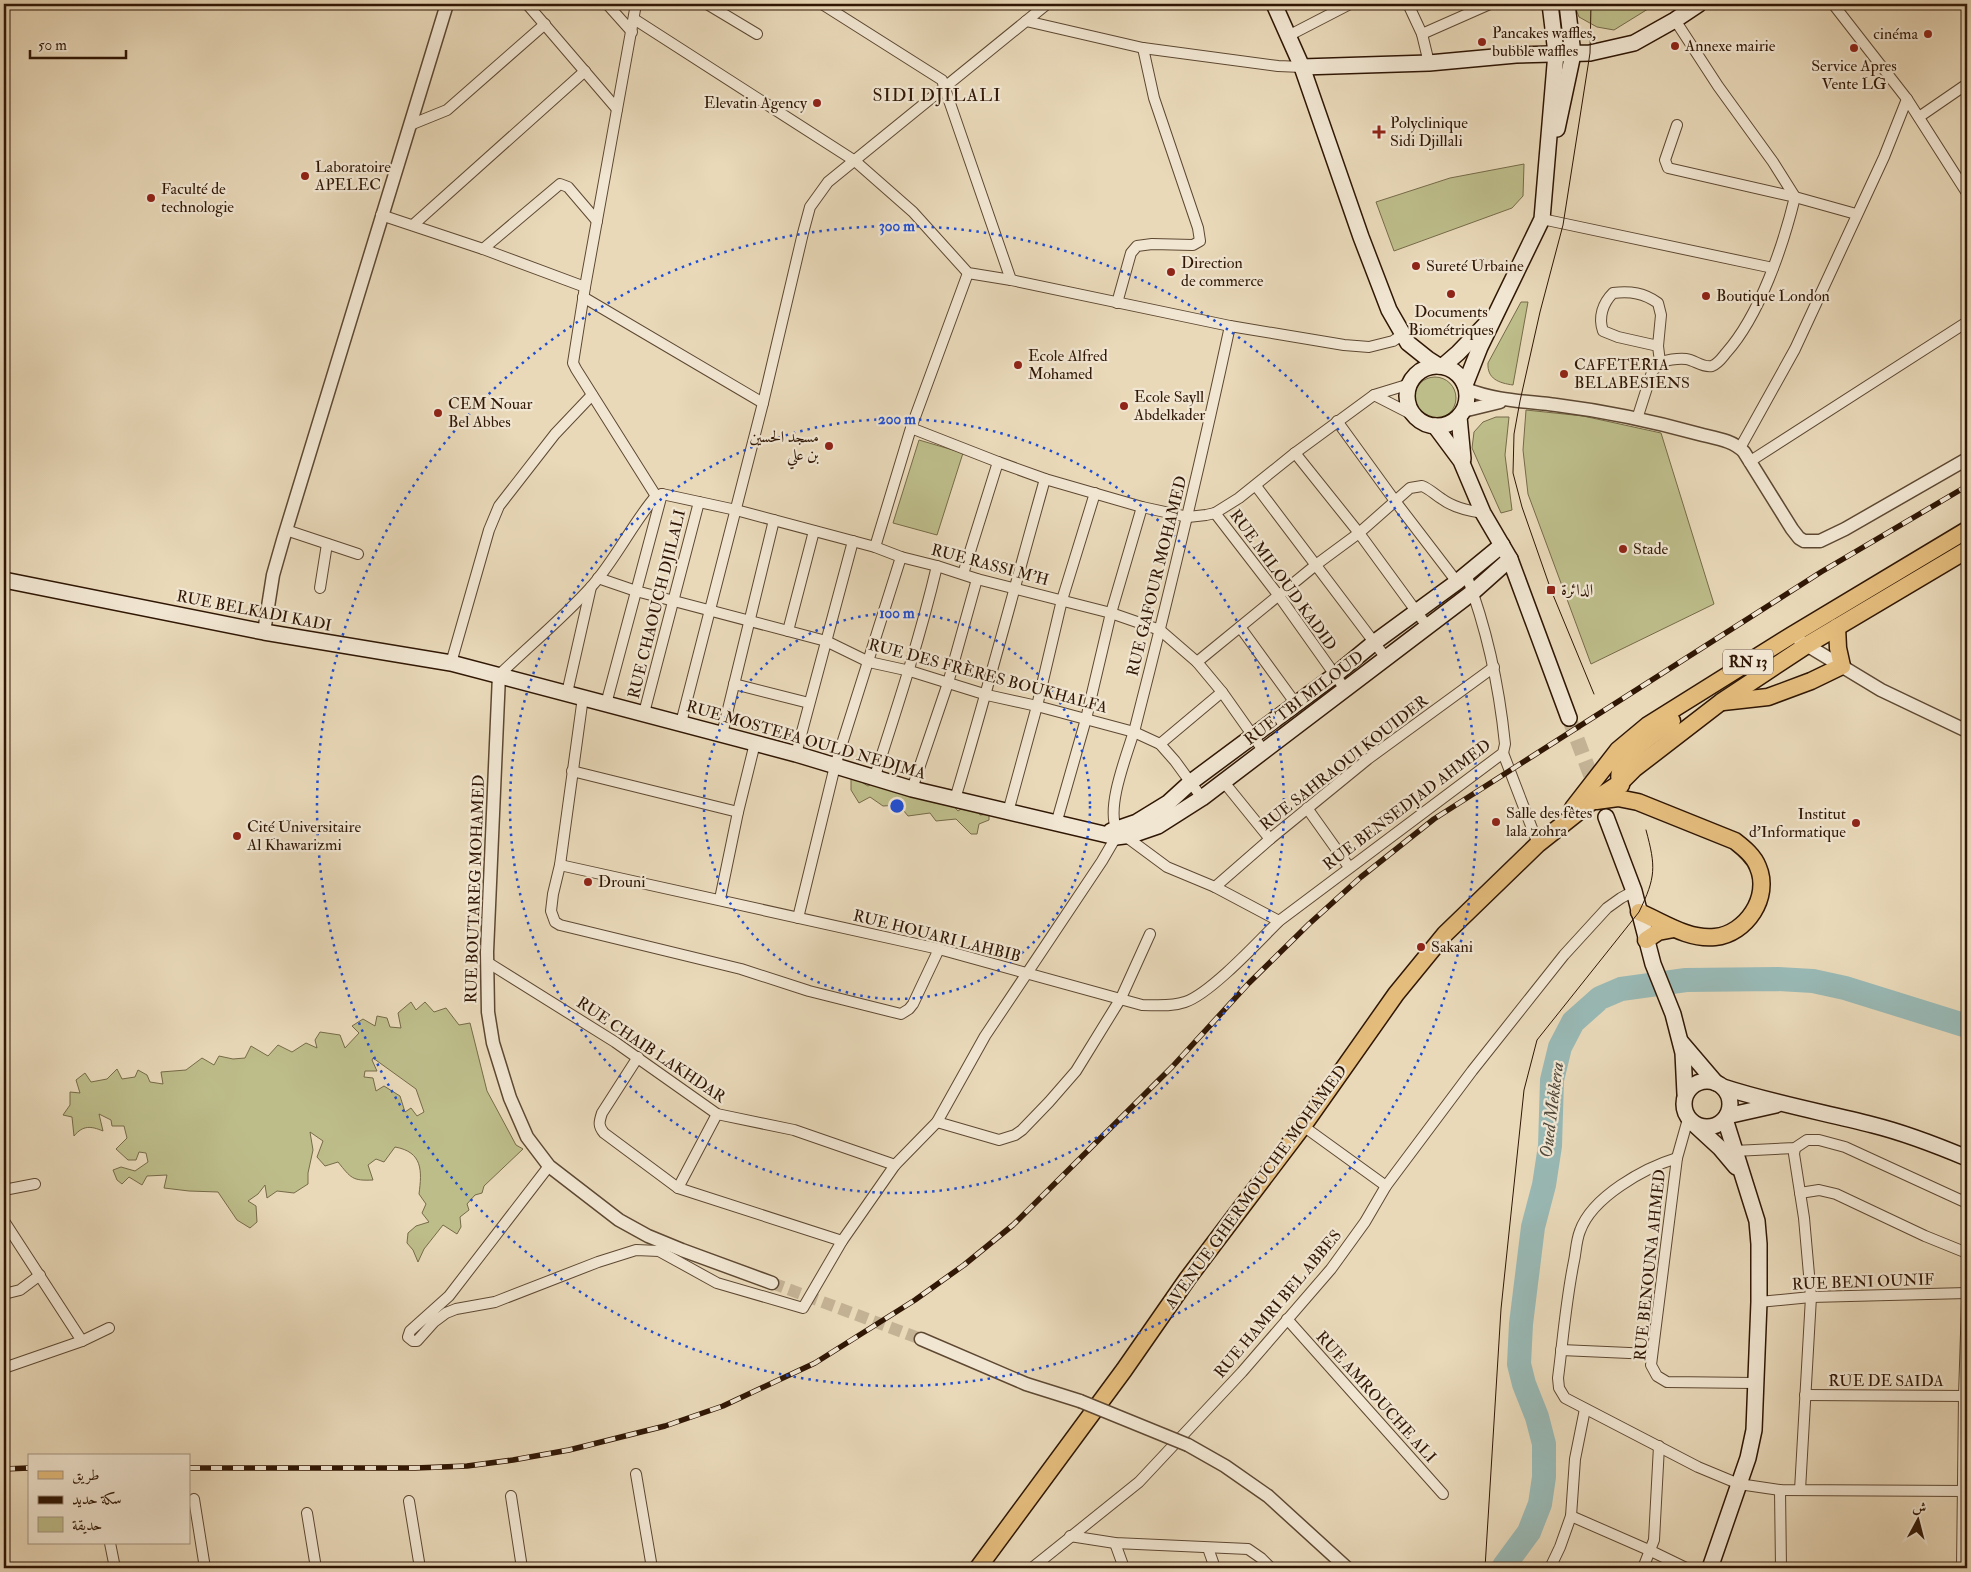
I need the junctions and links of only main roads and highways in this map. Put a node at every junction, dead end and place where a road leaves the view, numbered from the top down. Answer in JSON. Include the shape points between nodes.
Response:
{"nodes":[{"id":1,"x":1274,"y":4,"type":"edge"},
{"id":2,"x":1550,"y":4,"type":"edge"},
{"id":3,"x":1567,"y":4,"type":"edge"},
{"id":4,"x":1699,"y":4,"type":"edge"},
{"id":5,"x":1556,"y":53,"type":"junction"},
{"id":6,"x":1573,"y":54,"type":"junction"},
{"id":7,"x":1302,"y":67,"type":"junction"},
{"id":8,"x":1543,"y":196,"type":"junction"},
{"id":9,"x":1498,"y":310,"type":"junction"},
{"id":10,"x":1405,"y":339,"type":"junction"},
{"id":11,"x":1441,"y":366,"type":"junction"},
{"id":12,"x":1414,"y":379,"type":"junction"},
{"id":13,"x":1466,"y":387,"type":"junction"},
{"id":14,"x":1461,"y":414,"type":"junction"},
{"id":15,"x":1436,"y":426,"type":"junction"},
{"id":16,"x":1466,"y":470,"type":"junction"},
{"id":17,"x":1967,"y":530,"type":"edge"},
{"id":18,"x":1502,"y":545,"type":"junction"},
{"id":19,"x":1967,"y":550,"type":"edge"},
{"id":20,"x":1510,"y":559,"type":"junction"},
{"id":21,"x":4,"y":580,"type":"edge"},
{"id":22,"x":1836,"y":627,"type":"junction"},
{"id":23,"x":499,"y":675,"type":"joint"},
{"id":24,"x":1722,"y":679,"type":"junction"},
{"id":25,"x":1721,"y":702,"type":"junction"},
{"id":26,"x":1569,"y":718,"type":"tunnel mouth"},
{"id":27,"x":1620,"y":783,"type":"junction"},
{"id":28,"x":1591,"y":802,"type":"junction"},
{"id":29,"x":1638,"y":802,"type":"junction"},
{"id":30,"x":1606,"y":817,"type":"dead end"},
{"id":31,"x":1558,"y":828,"type":"junction"},
{"id":32,"x":1116,"y":834,"type":"junction"},
{"id":33,"x":1639,"y":912,"type":"junction"},
{"id":34,"x":1674,"y":929,"type":"junction"},
{"id":35,"x":1646,"y":940,"type":"junction"},
{"id":36,"x":1680,"y":1040,"type":"junction"},
{"id":37,"x":1719,"y":1085,"type":"junction"},
{"id":38,"x":1685,"y":1094,"type":"junction"},
{"id":39,"x":1780,"y":1104,"type":"junction"},
{"id":40,"x":1726,"y":1118,"type":"junction"},
{"id":41,"x":1692,"y":1122,"type":"junction"},
{"id":42,"x":1967,"y":1158,"type":"edge"},
{"id":43,"x":1741,"y":1175,"type":"junction"},
{"id":44,"x":978,"y":1568,"type":"edge"},
{"id":45,"x":1710,"y":1568,"type":"edge"}],
"edges":[{"from":1,"to":7,"type":"main road"},
{"from":2,"to":5,"type":"main road"},
{"from":3,"to":6,"type":"main road"},
{"from":4,"to":6,"type":"main road","via":[[1634,43]]},
{"from":5,"to":6,"type":"main road"},
{"from":5,"to":7,"type":"main road","via":[[1429,63]]},
{"from":5,"to":8,"type":"main road"},
{"from":6,"to":8,"type":"main road"},
{"from":7,"to":10,"type":"main road","via":[[1361,237],[1389,310]]},
{"from":8,"to":9,"type":"main road","via":[[1542,219]]},
{"from":9,"to":11,"type":"main road","via":[[1458,353]]},
{"from":9,"to":13,"type":"main road"},
{"from":10,"to":11,"type":"main road","via":[[1428,360]]},
{"from":10,"to":12,"type":"main road"},
{"from":11,"to":12,"type":"main road","via":[[1424,369]]},
{"from":11,"to":13,"type":"main road","via":[[1455,372]]},
{"from":12,"to":15,"type":"main road","via":[[1407,399],[1410,408],[1421,421]]},
{"from":13,"to":14,"type":"main road","via":[[1466,402]]},
{"from":14,"to":15,"type":"main road","via":[[1448,424]]},
{"from":14,"to":16,"type":"main road","via":[[1460,444]]},
{"from":15,"to":16,"type":"main road"},
{"from":16,"to":18,"type":"main road","via":[[1483,513]]},
{"from":17,"to":24,"type":"main road","number":"RN 13"},
{"from":18,"to":20,"type":"main road"},
{"from":18,"to":32,"type":"main road","via":[[1191,782],[1168,803]]},
{"from":19,"to":22,"type":"main road","number":"RN 13"},
{"from":20,"to":26,"type":"main road"},
{"from":20,"to":32,"type":"main road","name":"RUE TBI MILOUD","via":[[1472,592],[1202,798],[1158,826]]},
{"from":21,"to":23,"type":"main road","name":"RUE BELKADI KADI","via":[[264,632],[451,663]]},
{"from":22,"to":25,"type":"main road","number":"RN 13"},
{"from":22,"to":25,"type":"main road","via":[[1842,666],[1768,697]]},
{"from":23,"to":32,"type":"main road","name":"RUE MOSTEFA OULD NEDJMA","via":[[796,754],[912,789],[1056,824]]},
{"from":24,"to":27,"type":"main road","via":[[1712,691],[1630,754],[1620,770]]},
{"from":24,"to":31,"type":"main road","number":"RN 13","via":[[1626,742]]},
{"from":25,"to":27,"type":"main road","number":"RN 13"},
{"from":27,"to":28,"type":"main road","number":"RN 13"},
{"from":27,"to":29,"type":"main road"},
{"from":28,"to":29,"type":"main road","via":[[1618,798]]},
{"from":28,"to":31,"type":"main road","number":"RN 13"},
{"from":29,"to":34,"type":"main road","via":[[1735,841],[1754,859],[1761,875],[1758,900],[1750,919],[1740,929],[1714,938]]},
{"from":30,"to":33,"type":"main road"},
{"from":31,"to":44,"type":"main road","name":"AVENUE GHERMOUCHE MOHAMED","via":[[1444,934],[1396,994],[1303,1126],[1188,1278]]},
{"from":33,"to":34,"type":"main road"},
{"from":33,"to":35,"type":"main road"},
{"from":34,"to":35,"type":"main road","via":[[1658,932]]},
{"from":35,"to":36,"type":"main road"},
{"from":36,"to":37,"type":"main road"},
{"from":36,"to":38,"type":"main road"},
{"from":37,"to":38,"type":"main road","via":[[1702,1081]]},
{"from":37,"to":39,"type":"main road"},
{"from":37,"to":40,"type":"main road","via":[[1730,1101]]},
{"from":38,"to":41,"type":"main road","via":[[1683,1107]]},
{"from":39,"to":40,"type":"main road"},
{"from":39,"to":42,"type":"main road","via":[[1874,1125]]},
{"from":40,"to":41,"type":"main road","via":[[1711,1127]]},
{"from":40,"to":43,"type":"main road"},
{"from":41,"to":43,"type":"main road","via":[[1720,1148]]},
{"from":43,"to":45,"type":"main road","via":[[1757,1221],[1759,1244],[1754,1430],[1748,1458]]}]}
